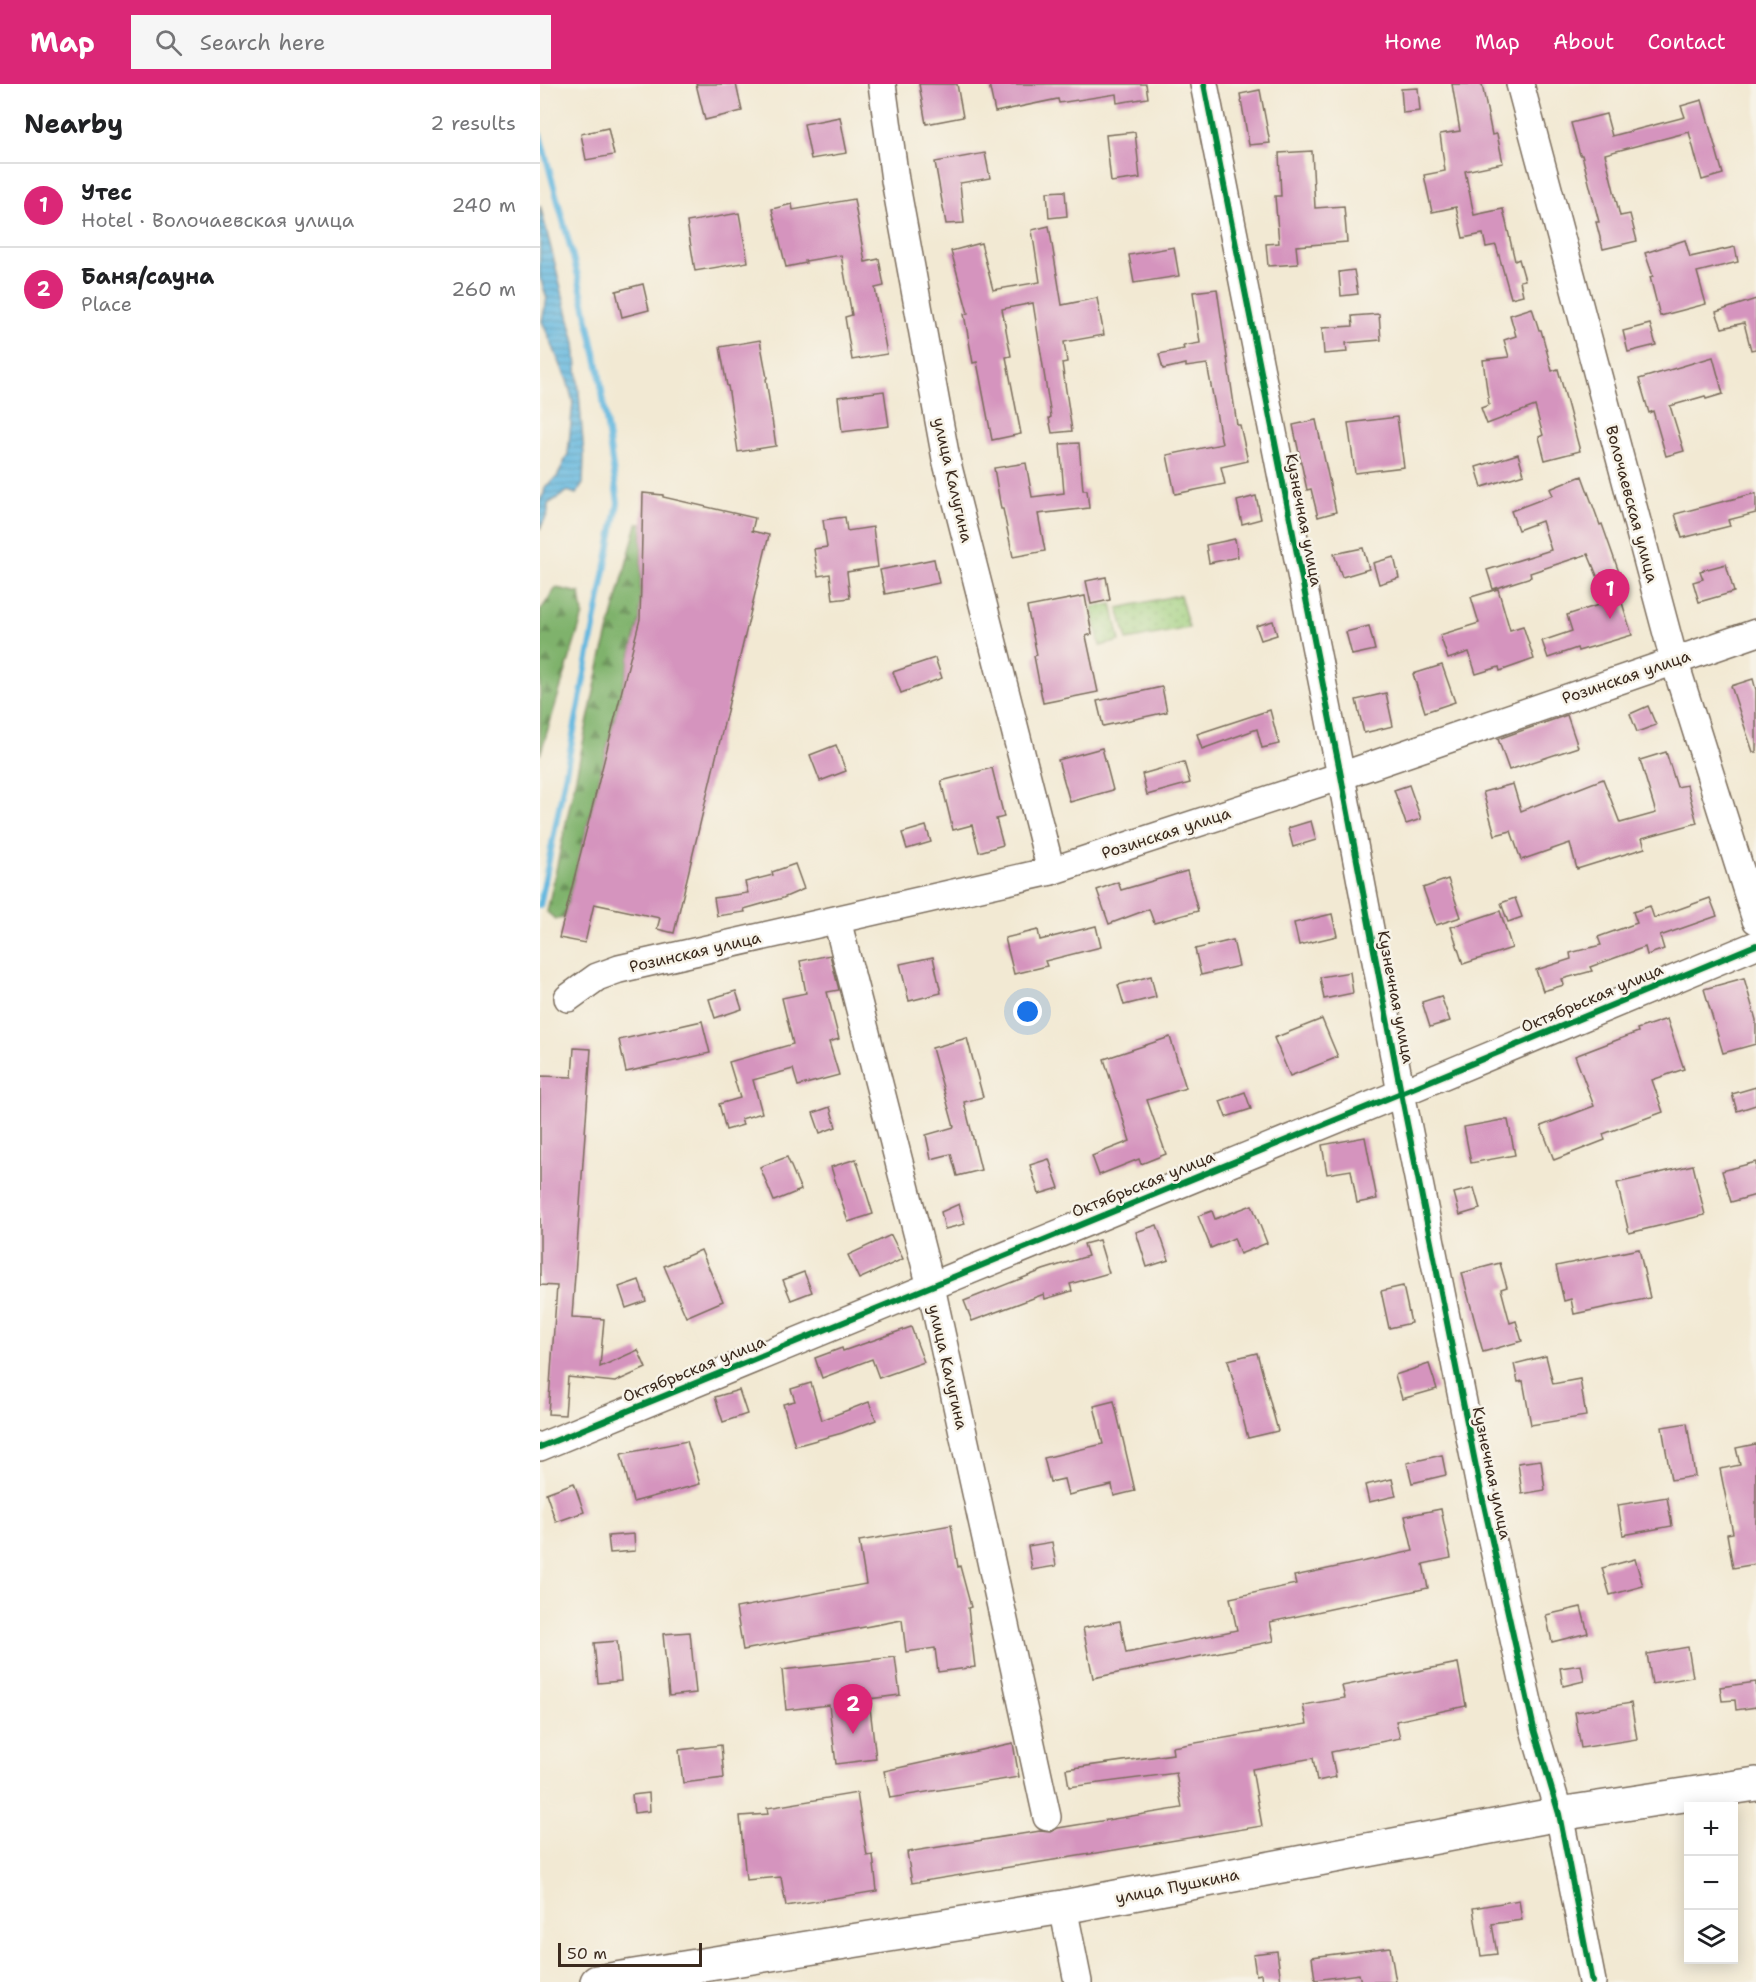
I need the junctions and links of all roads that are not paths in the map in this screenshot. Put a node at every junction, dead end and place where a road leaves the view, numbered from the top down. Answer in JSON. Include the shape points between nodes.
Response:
{"nodes":[{"id":1,"x":882,"y":84,"type":"edge"},
{"id":2,"x":1203,"y":84,"type":"edge"},
{"id":3,"x":1520,"y":84,"type":"edge"},
{"id":4,"x":1756,"y":633,"type":"edge"},
{"id":5,"x":1674,"y":660,"type":"junction"},
{"id":6,"x":1341,"y":776,"type":"junction"},
{"id":7,"x":1051,"y":871,"type":"junction"},
{"id":8,"x":837,"y":920,"type":"junction"},
{"id":9,"x":1756,"y":920,"type":"edge"},
{"id":10,"x":1756,"y":945,"type":"edge"},
{"id":11,"x":568,"y":998,"type":"dead end"},
{"id":12,"x":1401,"y":1093,"type":"junction"},
{"id":13,"x":930,"y":1287,"type":"junction"},
{"id":14,"x":540,"y":1447,"type":"edge"},
{"id":15,"x":1756,"y":1784,"type":"edge"},
{"id":16,"x":1559,"y":1814,"type":"junction"},
{"id":17,"x":1047,"y":1817,"type":"dead end"},
{"id":18,"x":1063,"y":1907,"type":"junction"},
{"id":19,"x":597,"y":1982,"type":"edge"},
{"id":20,"x":1078,"y":1982,"type":"edge"},
{"id":21,"x":1592,"y":1982,"type":"edge"}],
"edges":[{"from":1,"to":7,"type":"street","name":"улица Калугина","via":[[895,180],[946,459]]},
{"from":2,"to":6,"type":"street","name":"Кузнечная улица"},
{"from":3,"to":5,"type":"street","name":"Волочаевская улица"},
{"from":4,"to":5,"type":"street","name":"Розинская улица"},
{"from":5,"to":6,"type":"street","name":"Розинская улица"},
{"from":5,"to":9,"type":"street","name":"Волочаевская улица"},
{"from":6,"to":7,"type":"street","name":"Розинская улица"},
{"from":6,"to":12,"type":"street","name":"Кузнечная улица"},
{"from":7,"to":8,"type":"street","name":"Розинская улица"},
{"from":8,"to":11,"type":"street","name":"Розинская улица","via":[[619,969],[597,977]]},
{"from":8,"to":13,"type":"street","name":"улица Калугина"},
{"from":10,"to":12,"type":"street","name":"Октябрьская улица"},
{"from":12,"to":13,"type":"street","name":"Октябрьская улица"},
{"from":12,"to":16,"type":"street","name":"Кузнечная улица","via":[[1533,1729]]},
{"from":13,"to":14,"type":"street","name":"Октябрьская улица"},
{"from":13,"to":17,"type":"street","name":"улица Калугина"},
{"from":15,"to":16,"type":"main road","name":"улица Пушкина"},
{"from":16,"to":18,"type":"main road","name":"улица Пушкина"},
{"from":16,"to":21,"type":"street","name":"Кузнечная улица"},
{"from":18,"to":19,"type":"main road","name":"улица Пушкина"},
{"from":18,"to":20,"type":"street"}]}
